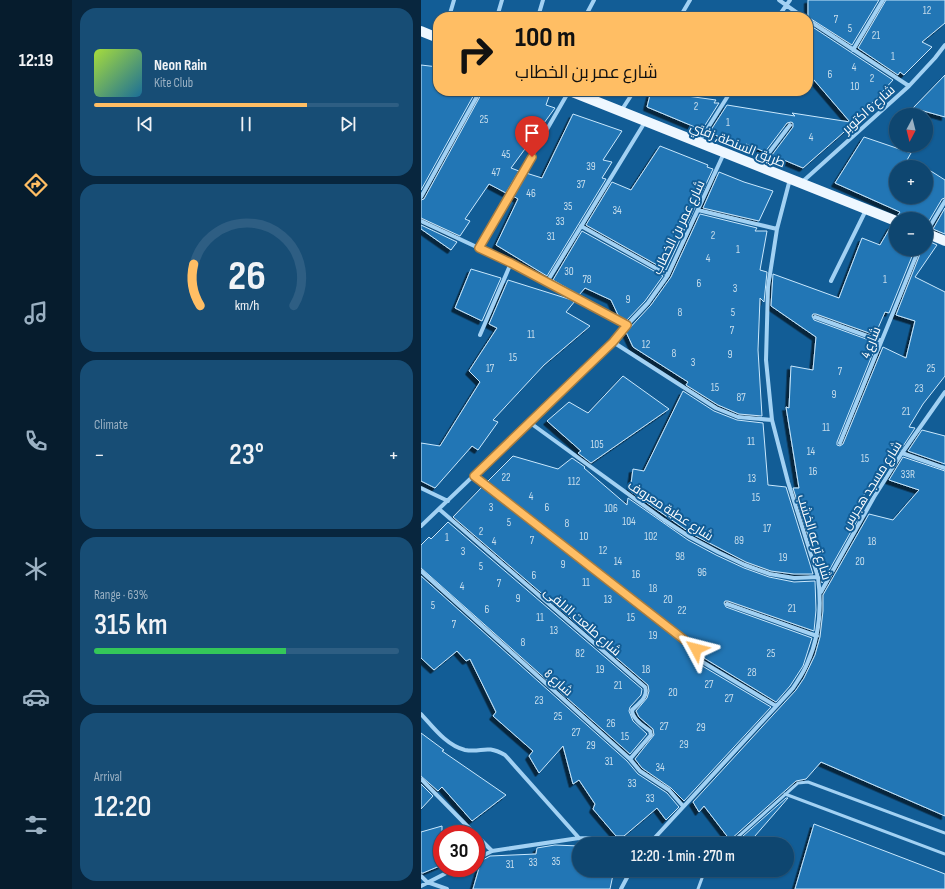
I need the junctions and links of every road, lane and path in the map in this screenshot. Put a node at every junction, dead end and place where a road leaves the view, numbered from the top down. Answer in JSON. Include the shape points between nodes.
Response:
{"nodes":[{"id":1,"x":455,"y":0,"type":"edge"},
{"id":2,"x":501,"y":0,"type":"edge"},
{"id":3,"x":543,"y":0,"type":"edge"},
{"id":4,"x":594,"y":0,"type":"edge"},
{"id":5,"x":690,"y":0,"type":"edge"},
{"id":6,"x":779,"y":0,"type":"edge"},
{"id":7,"x":790,"y":0,"type":"edge"},
{"id":8,"x":883,"y":0,"type":"edge"},
{"id":9,"x":785,"y":6,"type":"junction"},
{"id":10,"x":451,"y":12,"type":"edge"},
{"id":11,"x":498,"y":12,"type":"edge"},
{"id":12,"x":539,"y":12,"type":"edge"},
{"id":13,"x":588,"y":12,"type":"edge"},
{"id":14,"x":683,"y":12,"type":"edge"},
{"id":15,"x":781,"y":12,"type":"edge"},
{"id":16,"x":795,"y":12,"type":"edge"},
{"id":17,"x":813,"y":23,"type":"edge"},
{"id":18,"x":421,"y":31,"type":"edge"},
{"id":19,"x":433,"y":36,"type":"edge"},
{"id":20,"x":945,"y":45,"type":"edge"},
{"id":21,"x":853,"y":50,"type":"junction"},
{"id":22,"x":943,"y":51,"type":"edge"},
{"id":23,"x":909,"y":86,"type":"junction"},
{"id":24,"x":477,"y":96,"type":"edge"},
{"id":25,"x":567,"y":96,"type":"edge"},
{"id":26,"x":583,"y":96,"type":"edge"},
{"id":27,"x":631,"y":96,"type":"edge"},
{"id":28,"x":728,"y":96,"type":"edge"},
{"id":29,"x":621,"y":111,"type":"junction"},
{"id":30,"x":646,"y":121,"type":"junction"},
{"id":31,"x":790,"y":125,"type":"dead end"},
{"id":32,"x":699,"y":142,"type":"junction"},
{"id":33,"x":724,"y":152,"type":"junction"},
{"id":34,"x":759,"y":166,"type":"junction"},
{"id":35,"x":790,"y":179,"type":"junction"},
{"id":36,"x":800,"y":183,"type":"junction"},
{"id":37,"x":421,"y":197,"type":"edge"},
{"id":38,"x":945,"y":201,"type":"edge"},
{"id":39,"x":867,"y":209,"type":"junction"},
{"id":40,"x":698,"y":210,"type":"junction"},
{"id":41,"x":889,"y":218,"type":"edge"},
{"id":42,"x":421,"y":221,"type":"edge"},
{"id":43,"x":933,"y":221,"type":"edge"},
{"id":44,"x":581,"y":226,"type":"junction"},
{"id":45,"x":777,"y":229,"type":"junction"},
{"id":46,"x":933,"y":236,"type":"edge"},
{"id":47,"x":945,"y":241,"type":"edge"},
{"id":48,"x":479,"y":248,"type":"junction"},
{"id":49,"x":916,"y":256,"type":"edge"},
{"id":50,"x":511,"y":263,"type":"junction"},
{"id":51,"x":668,"y":274,"type":"junction"},
{"id":52,"x":831,"y":281,"type":"dead end"},
{"id":53,"x":547,"y":282,"type":"junction"},
{"id":54,"x":815,"y":318,"type":"dead end"},
{"id":55,"x":627,"y":325,"type":"junction"},
{"id":56,"x":480,"y":335,"type":"dead end"},
{"id":57,"x":881,"y":341,"type":"junction"},
{"id":58,"x":613,"y":342,"type":"junction"},
{"id":59,"x":945,"y":392,"type":"edge"},
{"id":60,"x":772,"y":420,"type":"junction"},
{"id":61,"x":529,"y":422,"type":"junction"},
{"id":62,"x":840,"y":443,"type":"dead end"},
{"id":63,"x":902,"y":453,"type":"junction"},
{"id":64,"x":945,"y":468,"type":"edge"},
{"id":65,"x":474,"y":476,"type":"junction"},
{"id":66,"x":421,"y":488,"type":"edge"},
{"id":67,"x":448,"y":500,"type":"junction"},
{"id":68,"x":439,"y":509,"type":"junction"},
{"id":69,"x":421,"y":526,"type":"edge"},
{"id":70,"x":421,"y":571,"type":"edge"},
{"id":71,"x":818,"y":577,"type":"junction"},
{"id":72,"x":820,"y":592,"type":"junction"},
{"id":73,"x":727,"y":604,"type":"dead end"},
{"id":74,"x":817,"y":636,"type":"junction"},
{"id":75,"x":776,"y":706,"type":"junction"},
{"id":76,"x":421,"y":714,"type":"edge"},
{"id":77,"x":630,"y":759,"type":"junction"},
{"id":78,"x":421,"y":779,"type":"edge"},
{"id":79,"x":785,"y":794,"type":"junction"},
{"id":80,"x":683,"y":806,"type":"junction"},
{"id":81,"x":467,"y":825,"type":"edge"},
{"id":82,"x":945,"y":833,"type":"edge"},
{"id":83,"x":578,"y":837,"type":"edge"},
{"id":84,"x":655,"y":837,"type":"edge"},
{"id":85,"x":738,"y":837,"type":"edge"},
{"id":86,"x":572,"y":839,"type":"edge"},
{"id":87,"x":485,"y":844,"type":"edge"},
{"id":88,"x":492,"y":851,"type":"junction"},
{"id":89,"x":485,"y":854,"type":"edge"},
{"id":90,"x":945,"y":854,"type":"edge"},
{"id":91,"x":421,"y":876,"type":"edge"},
{"id":92,"x":437,"y":877,"type":"edge"},
{"id":93,"x":627,"y":877,"type":"edge"},
{"id":94,"x":702,"y":877,"type":"edge"},
{"id":95,"x":427,"y":882,"type":"junction"},
{"id":96,"x":421,"y":886,"type":"edge"},
{"id":97,"x":447,"y":889,"type":"edge"},
{"id":98,"x":621,"y":889,"type":"edge"},
{"id":99,"x":698,"y":889,"type":"edge"}],
"edges":[{"from":1,"to":10,"type":"street"},
{"from":2,"to":11,"type":"street"},
{"from":3,"to":12,"type":"street"},
{"from":4,"to":13,"type":"street"},
{"from":5,"to":14,"type":"street"},
{"from":6,"to":9,"type":"street"},
{"from":7,"to":9,"type":"street"},
{"from":8,"to":21,"type":"street"},
{"from":9,"to":15,"type":"street"},
{"from":9,"to":16,"type":"street"},
{"from":17,"to":21,"type":"street"},
{"from":18,"to":19,"type":"main road"},
{"from":20,"to":22,"type":"street","name":"شارع 6 اكتوبر"},
{"from":21,"to":23,"type":"street"},
{"from":22,"to":23,"type":"street","name":"شارع 6 اكتوبر"},
{"from":23,"to":36,"type":"street","name":"شارع 6 اكتوبر"},
{"from":24,"to":37,"type":"street"},
{"from":25,"to":48,"type":"street"},
{"from":26,"to":29,"type":"main road","name":"طريق السنطة, زفتي"},
{"from":27,"to":29,"type":"street"},
{"from":28,"to":32,"type":"street"},
{"from":29,"to":30,"type":"main road","name":"طريق السنطة, زفتي"},
{"from":30,"to":32,"type":"main road","name":"طريق السنطة, زفتي"},
{"from":30,"to":44,"type":"street"},
{"from":31,"to":34,"type":"street"},
{"from":32,"to":33,"type":"main road","name":"طريق السنطة, زفتي"},
{"from":33,"to":34,"type":"main road","name":"طريق السنطة, زفتي"},
{"from":33,"to":40,"type":"street","name":"شارع عمر بن الخطاب"},
{"from":34,"to":35,"type":"main road","name":"طريق السنطة, زفتي"},
{"from":35,"to":36,"type":"main road","name":"طريق السنطة, زفتي"},
{"from":35,"to":45,"type":"street","name":"شارع ترعه الخشب"},
{"from":36,"to":39,"type":"main road","name":"طريق السنطة, زفتي"},
{"from":38,"to":43,"type":"street"},
{"from":39,"to":41,"type":"main road","name":"طريق السنطة, زفتي"},
{"from":39,"to":52,"type":"street"},
{"from":40,"to":45,"type":"street"},
{"from":40,"to":51,"type":"street","name":"شارع عمر بن الخطاب"},
{"from":42,"to":48,"type":"street"},
{"from":44,"to":51,"type":"street"},
{"from":44,"to":53,"type":"street"},
{"from":45,"to":60,"type":"street","name":"شارع ترعه الخشب","via":[[768,287],[766,360]]},
{"from":46,"to":47,"type":"main road"},
{"from":48,"to":50,"type":"street"},
{"from":49,"to":57,"type":"street","name":"شارع 4"},
{"from":50,"to":53,"type":"street"},
{"from":50,"to":56,"type":"street"},
{"from":51,"to":55,"type":"street","name":"شارع عمر بن الخطاب","via":[[648,303]]},
{"from":53,"to":55,"type":"street"},
{"from":54,"to":57,"type":"street"},
{"from":55,"to":58,"type":"street","name":"شارع عمر بن الخطاب"},
{"from":57,"to":62,"type":"street","name":"شارع 4"},
{"from":58,"to":60,"type":"street","via":[[716,408],[738,417]]},
{"from":58,"to":61,"type":"street","name":"شارع عمر بن الخطاب"},
{"from":59,"to":63,"type":"street","name":"شارع مسجد هجرس"},
{"from":60,"to":71,"type":"street","name":"شارع ترعه الخشب","via":[[788,482]]},
{"from":61,"to":65,"type":"street","name":"شارع عمر بن الخطاب"},
{"from":61,"to":71,"type":"street","name":"شارع عطية معروف","via":[[664,520],[704,544],[745,565],[770,574],[794,578]]},
{"from":63,"to":64,"type":"street"},
{"from":63,"to":72,"type":"street","name":"شارع مسجد هجرس"},
{"from":65,"to":67,"type":"street","name":"شارع عمر بن الخطاب"},
{"from":65,"to":75,"type":"street","via":[[696,649],[701,660]]},
{"from":66,"to":67,"type":"street"},
{"from":67,"to":68,"type":"street","name":"شارع عمر بن الخطاب"},
{"from":68,"to":69,"type":"street","name":"شارع عمر بن الخطاب"},
{"from":68,"to":77,"type":"street","name":"شارع طلعت الالفى","via":[[645,688],[645,696],[632,712],[651,735]]},
{"from":70,"to":77,"type":"street","name":"شارع 8"},
{"from":71,"to":72,"type":"street","name":"شارع ترعه الخشب"},
{"from":72,"to":74,"type":"street","name":"شارع ترعه الخشب"},
{"from":73,"to":74,"type":"street"},
{"from":74,"to":75,"type":"street","name":"شارع ترعه الخشب","via":[[807,665],[793,688]]},
{"from":75,"to":80,"type":"street","name":"شارع ترعه الخشب"},
{"from":76,"to":83,"type":"street","via":[[454,746],[465,750],[486,748],[505,755]]},
{"from":77,"to":80,"type":"street","name":"شارع 8","via":[[640,771],[669,790]]},
{"from":78,"to":81,"type":"street"},
{"from":79,"to":82,"type":"lane","via":[[798,783],[808,782]]},
{"from":79,"to":85,"type":"lane"},
{"from":79,"to":90,"type":"lane"},
{"from":80,"to":84,"type":"street","name":"شارع ترعه الخشب"},
{"from":86,"to":88,"type":"street"},
{"from":87,"to":88,"type":"street"},
{"from":88,"to":89,"type":"street"},
{"from":91,"to":95,"type":"street"},
{"from":92,"to":95,"type":"street"},
{"from":93,"to":98,"type":"street"},
{"from":94,"to":99,"type":"lane"},
{"from":95,"to":96,"type":"street"},
{"from":95,"to":97,"type":"street"}]}
